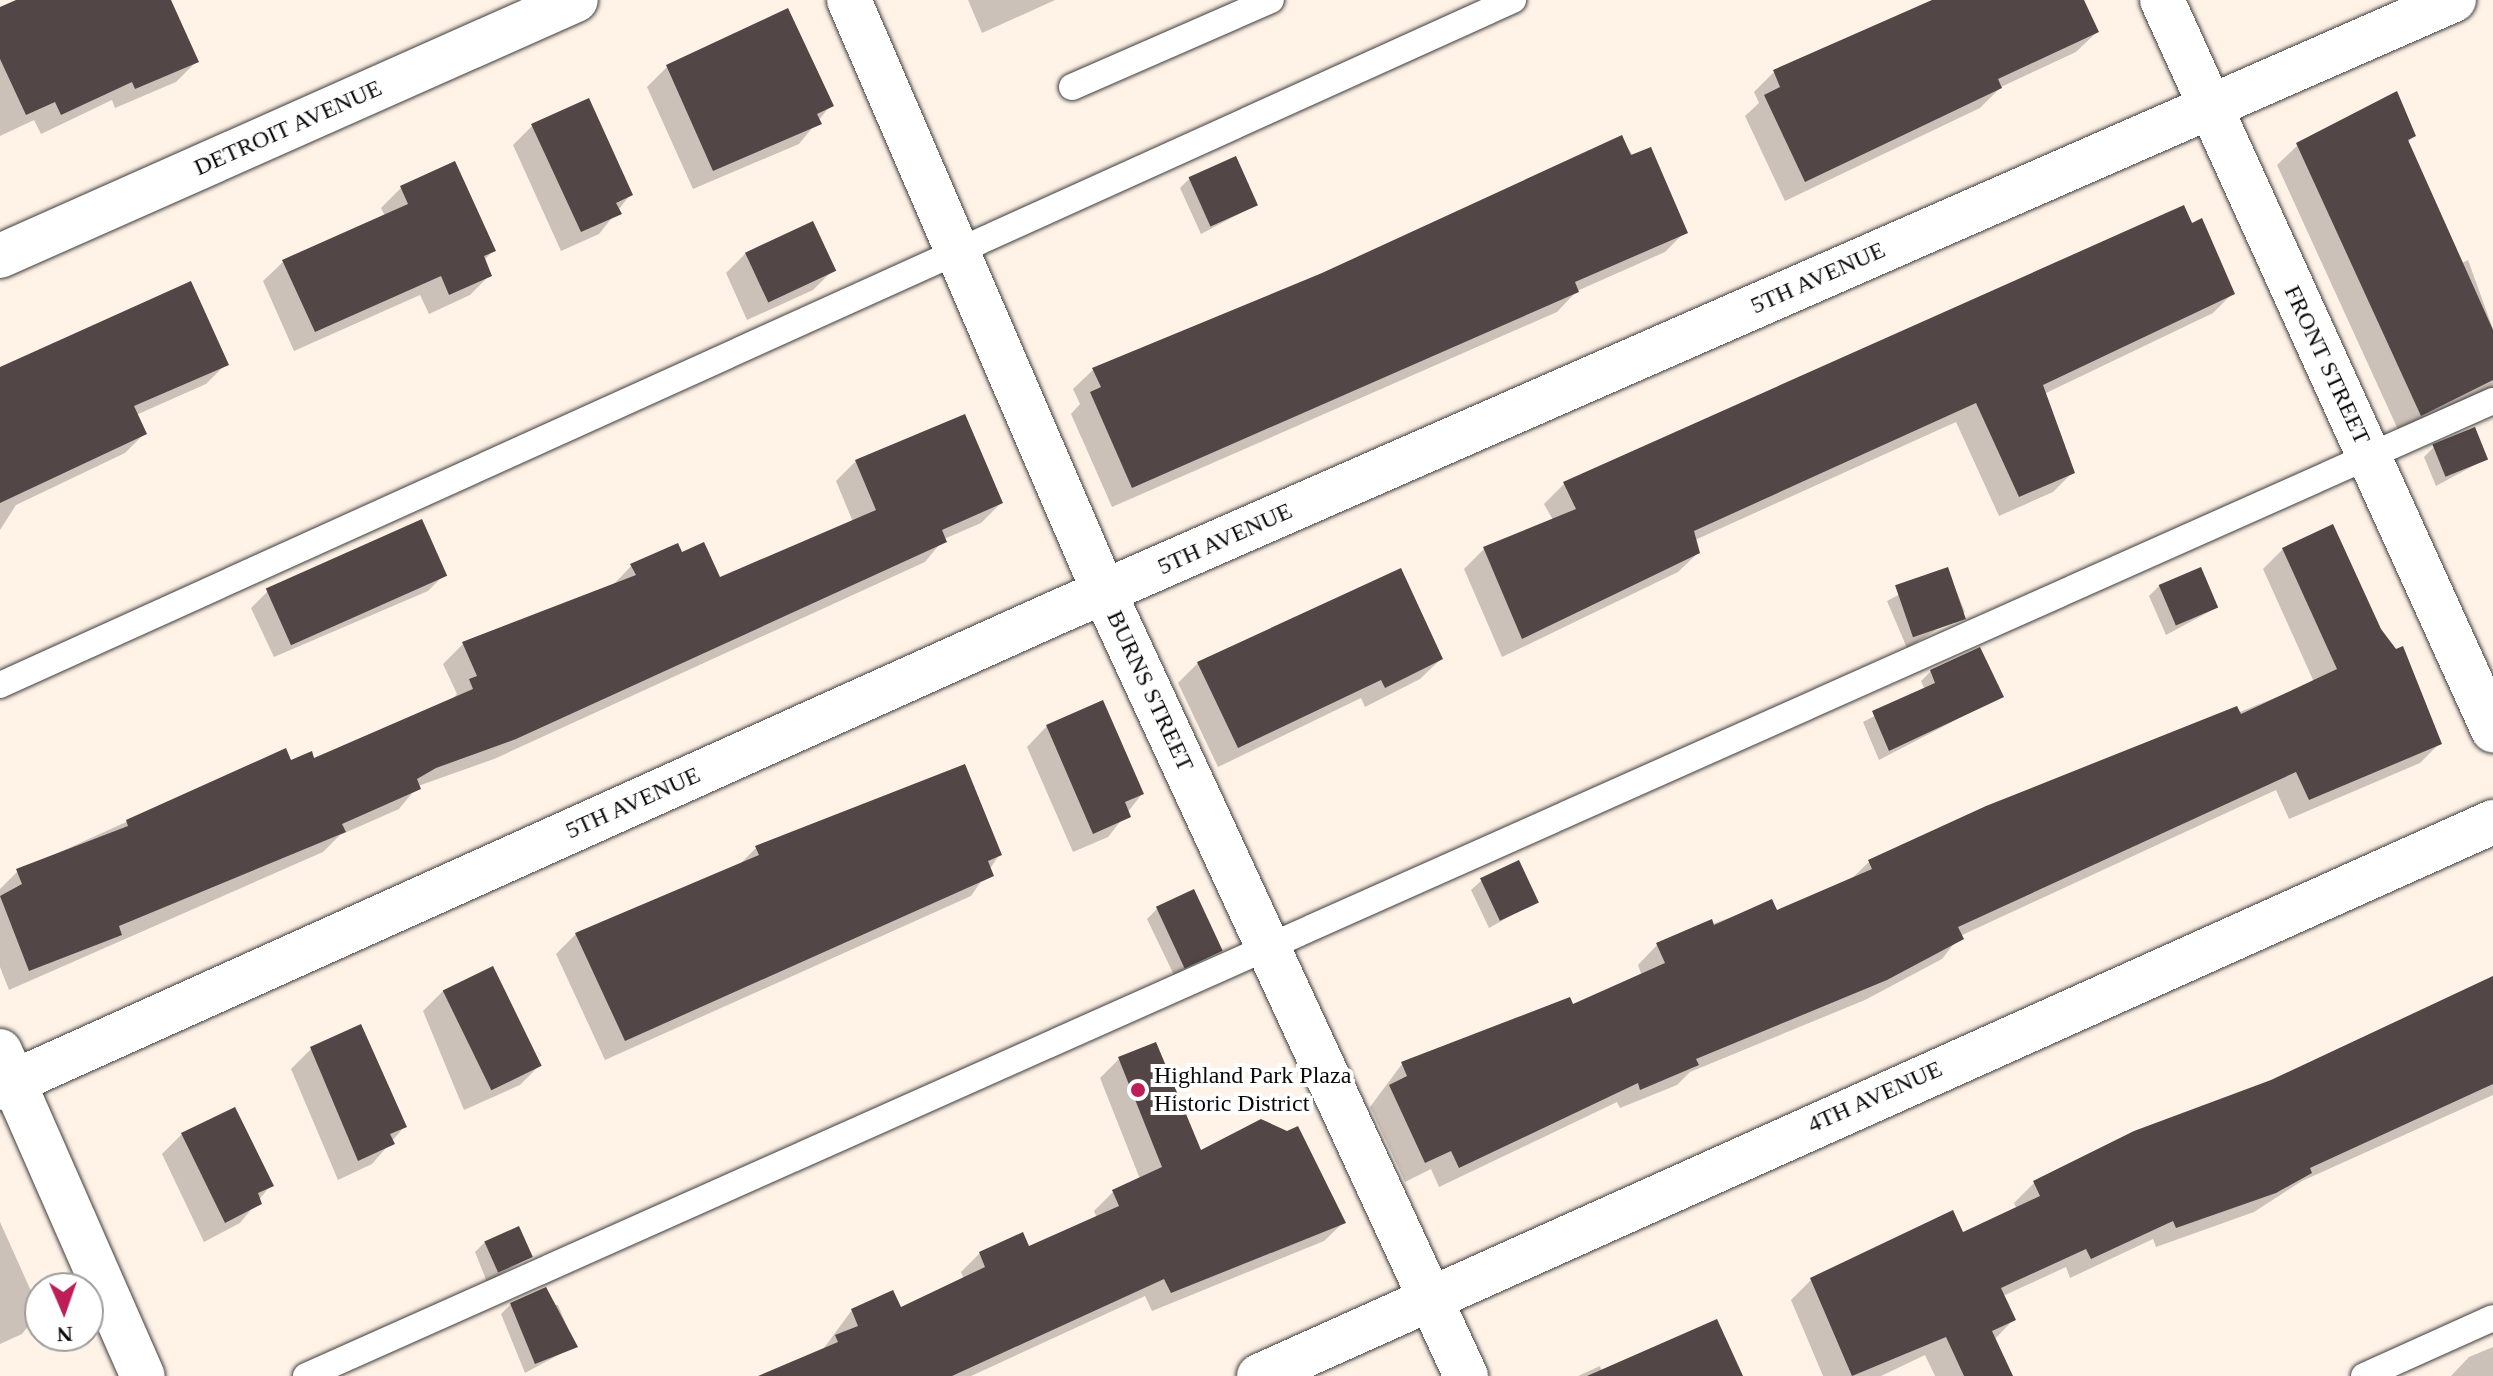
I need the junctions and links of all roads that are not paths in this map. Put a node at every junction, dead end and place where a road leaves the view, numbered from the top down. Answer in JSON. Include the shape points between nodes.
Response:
{"nodes":[{"id":1,"x":576,"y":0,"type":"edge"},
{"id":2,"x":849,"y":0,"type":"edge"},
{"id":3,"x":1271,"y":0,"type":"edge"},
{"id":4,"x":1513,"y":0,"type":"edge"},
{"id":5,"x":2162,"y":0,"type":"edge"},
{"id":6,"x":2454,"y":0,"type":"edge"},
{"id":7,"x":1072,"y":87,"type":"dead end"},
{"id":8,"x":2209,"y":106,"type":"junction"},
{"id":9,"x":958,"y":251,"type":"junction"},
{"id":10,"x":0,"y":256,"type":"edge"},
{"id":11,"x":2493,"y":401,"type":"edge"},
{"id":12,"x":2370,"y":458,"type":"junction"},
{"id":13,"x":1104,"y":592,"type":"junction"},
{"id":14,"x":0,"y":685,"type":"edge"},
{"id":15,"x":2493,"y":730,"type":"edge"},
{"id":16,"x":2493,"y":822,"type":"edge"},
{"id":17,"x":1267,"y":945,"type":"junction"},
{"id":18,"x":4,"y":1074,"type":"edge"},
{"id":19,"x":1428,"y":1297,"type":"junction"},
{"id":20,"x":2493,"y":1318,"type":"edge"},
{"id":21,"x":143,"y":1376,"type":"edge"},
{"id":22,"x":306,"y":1376,"type":"edge"},
{"id":23,"x":1259,"y":1376,"type":"edge"},
{"id":24,"x":1466,"y":1376,"type":"edge"},
{"id":25,"x":2364,"y":1376,"type":"edge"}],
"edges":[{"from":1,"to":10,"type":"street","name":"DETROIT AVENUE"},
{"from":2,"to":9,"type":"street","name":"BURNS STREET"},
{"from":3,"to":7,"type":"lane"},
{"from":4,"to":9,"type":"lane"},
{"from":5,"to":8,"type":"street","name":"FRONT STREET"},
{"from":6,"to":8,"type":"street","name":"5TH AVENUE"},
{"from":8,"to":12,"type":"street","name":"FRONT STREET"},
{"from":8,"to":13,"type":"street","name":"5TH AVENUE"},
{"from":9,"to":13,"type":"street","name":"BURNS STREET"},
{"from":9,"to":14,"type":"lane"},
{"from":11,"to":12,"type":"lane"},
{"from":12,"to":15,"type":"street","name":"FRONT STREET"},
{"from":12,"to":17,"type":"lane"},
{"from":13,"to":17,"type":"street","name":"BURNS STREET"},
{"from":13,"to":18,"type":"street","name":"5TH AVENUE"},
{"from":16,"to":19,"type":"street","name":"4TH AVENUE"},
{"from":17,"to":19,"type":"street","name":"BURNS STREET"},
{"from":17,"to":22,"type":"lane"},
{"from":18,"to":21,"type":"street"},
{"from":19,"to":23,"type":"street","name":"4TH AVENUE"},
{"from":19,"to":24,"type":"street","name":"BURNS STREET"},
{"from":20,"to":25,"type":"lane"}]}
